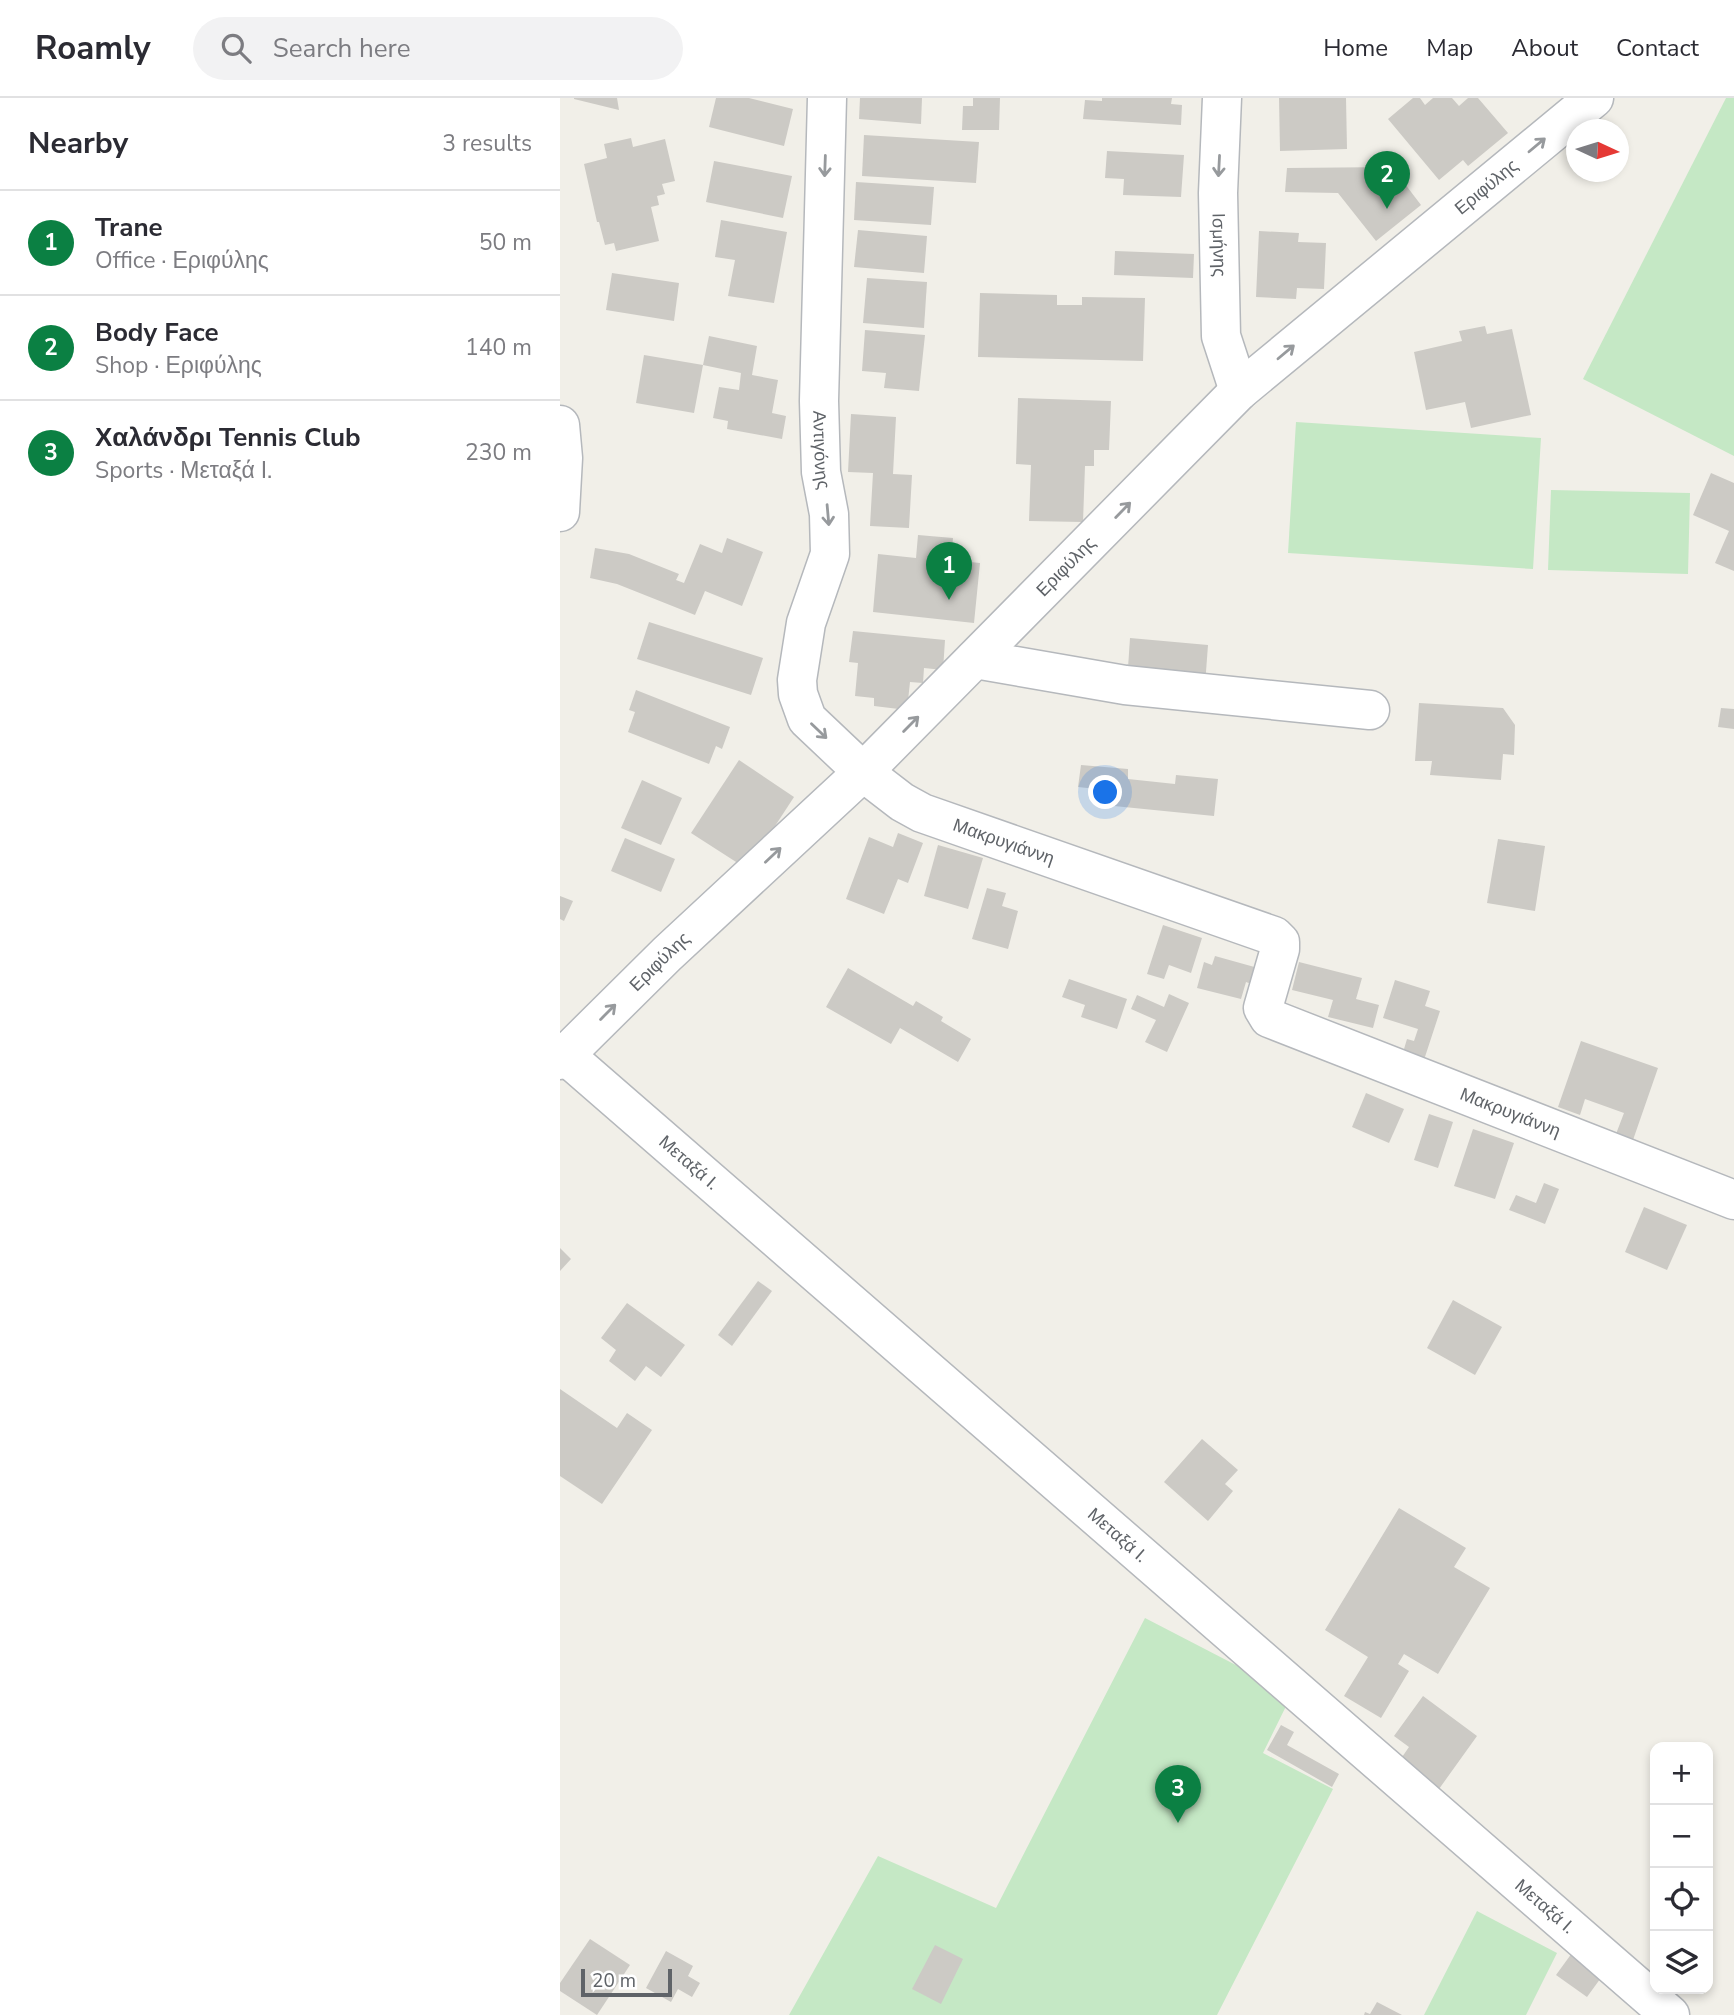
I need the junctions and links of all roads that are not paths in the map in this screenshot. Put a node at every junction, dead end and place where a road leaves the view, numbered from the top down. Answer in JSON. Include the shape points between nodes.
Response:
{"nodes":[{"id":1,"x":828,"y":98,"type":"edge"},
{"id":2,"x":1222,"y":98,"type":"edge"},
{"id":3,"x":1594,"y":98,"type":"edge"},
{"id":4,"x":1239,"y":391,"type":"junction"},
{"id":5,"x":560,"y":425,"type":"edge"},
{"id":6,"x":560,"y":512,"type":"edge"},
{"id":7,"x":975,"y":659,"type":"junction"},
{"id":8,"x":1370,"y":710,"type":"dead end"},
{"id":9,"x":863,"y":772,"type":"junction"},
{"id":10,"x":562,"y":1057,"type":"edge"},
{"id":11,"x":1734,"y":1200,"type":"edge"},
{"id":12,"x":1670,"y":2015,"type":"edge"}],
"edges":[{"from":1,"to":9,"type":"street","name":"Αντιγόνης","one_way":true,"via":[[819,401],[830,554],[806,623],[797,680],[807,719]]},
{"from":2,"to":4,"type":"street","name":"Ισμήνης","one_way":true,"via":[[1218,193],[1221,336]]},
{"from":4,"to":3,"type":"street","name":"Εριφύλης","one_way":true},
{"from":7,"to":4,"type":"street","name":"Εριφύλης","one_way":true},
{"from":5,"to":6,"type":"street","via":[[564,458]]},
{"from":7,"to":8,"type":"street","via":[[1125,685]]},
{"from":9,"to":7,"type":"street","name":"Εριφύλης","one_way":true},
{"from":10,"to":9,"type":"street","name":"Εριφύλης","one_way":true},
{"from":9,"to":11,"type":"street","name":"Μακρυγιάννη","via":[[922,813],[1274,936],[1280,949],[1263,1008],[1269,1018],[1287,1027]]},
{"from":10,"to":12,"type":"street","name":"Μεταξά Ι."}]}
